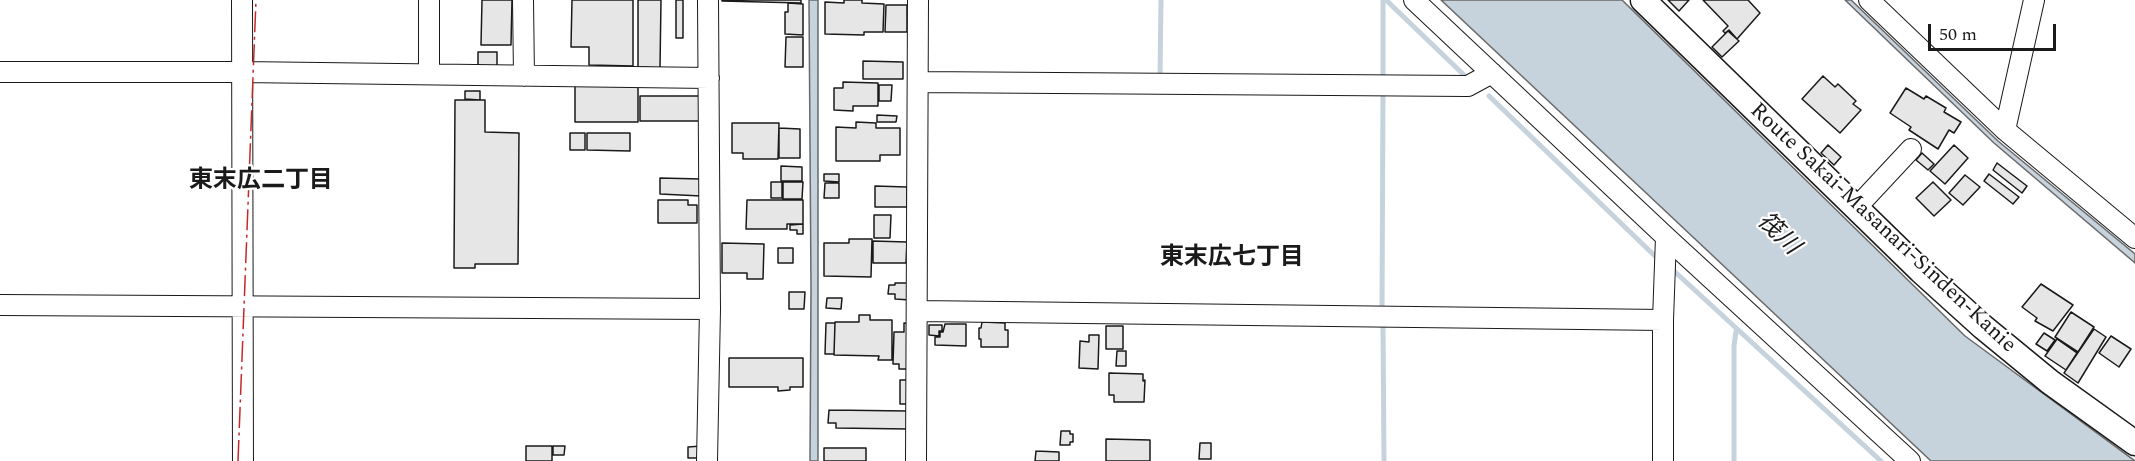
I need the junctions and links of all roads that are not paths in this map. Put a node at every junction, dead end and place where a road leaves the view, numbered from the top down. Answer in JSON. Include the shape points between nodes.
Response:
{"nodes":[{"id":1,"x":242,"y":0,"type":"edge"},
{"id":2,"x":429,"y":0,"type":"edge"},
{"id":3,"x":523,"y":0,"type":"edge"},
{"id":4,"x":708,"y":0,"type":"edge"},
{"id":5,"x":918,"y":0,"type":"edge"},
{"id":6,"x":1414,"y":0,"type":"edge"},
{"id":7,"x":1642,"y":0,"type":"edge"},
{"id":8,"x":1869,"y":0,"type":"edge"},
{"id":9,"x":2034,"y":0,"type":"edge"},
{"id":10,"x":0,"y":72,"type":"edge"},
{"id":11,"x":242,"y":72,"type":"junction"},
{"id":12,"x":1492,"y":73,"type":"junction"},
{"id":13,"x":429,"y":74,"type":"junction"},
{"id":14,"x":524,"y":76,"type":"junction"},
{"id":15,"x":708,"y":78,"type":"junction"},
{"id":16,"x":919,"y":82,"type":"junction"},
{"id":17,"x":2005,"y":130,"type":"junction"},
{"id":18,"x":1911,"y":149,"type":"dead end"},
{"id":19,"x":1856,"y":208,"type":"junction"},
{"id":20,"x":1666,"y":237,"type":"junction"},
{"id":21,"x":2135,"y":238,"type":"edge"},
{"id":22,"x":0,"y":305,"type":"edge"},
{"id":23,"x":242,"y":305,"type":"junction"},
{"id":24,"x":710,"y":309,"type":"junction"},
{"id":25,"x":918,"y":311,"type":"junction"},
{"id":26,"x":1663,"y":320,"type":"junction"},
{"id":27,"x":2135,"y":443,"type":"edge"},
{"id":28,"x":243,"y":461,"type":"edge"},
{"id":29,"x":707,"y":461,"type":"edge"},
{"id":30,"x":916,"y":461,"type":"edge"},
{"id":31,"x":1663,"y":461,"type":"edge"},
{"id":32,"x":1910,"y":461,"type":"edge"}],
"edges":[{"from":1,"to":11,"type":"street"},
{"from":2,"to":13,"type":"street"},
{"from":3,"to":14,"type":"street"},
{"from":4,"to":15,"type":"street"},
{"from":5,"to":16,"type":"street"},
{"from":6,"to":12,"type":"street"},
{"from":7,"to":19,"type":"main road","name":"Route Sakai-Masanari-Sinden-Kanie"},
{"from":8,"to":17,"type":"street"},
{"from":9,"to":17,"type":"street"},
{"from":10,"to":11,"type":"street"},
{"from":11,"to":13,"type":"street"},
{"from":11,"to":23,"type":"street"},
{"from":12,"to":16,"type":"street","via":[[1468,86]]},
{"from":12,"to":20,"type":"street"},
{"from":13,"to":14,"type":"street"},
{"from":14,"to":15,"type":"street"},
{"from":15,"to":24,"type":"street"},
{"from":16,"to":25,"type":"street"},
{"from":17,"to":21,"type":"street"},
{"from":18,"to":19,"type":"street"},
{"from":19,"to":27,"type":"main road","name":"Route Sakai-Masanari-Sinden-Kanie","via":[[1983,327],[2050,382]]},
{"from":20,"to":26,"type":"street"},
{"from":20,"to":32,"type":"street"},
{"from":22,"to":23,"type":"street"},
{"from":23,"to":24,"type":"street"},
{"from":23,"to":28,"type":"street"},
{"from":24,"to":29,"type":"street"},
{"from":25,"to":26,"type":"street"},
{"from":25,"to":30,"type":"street"},
{"from":26,"to":31,"type":"street"}]}
